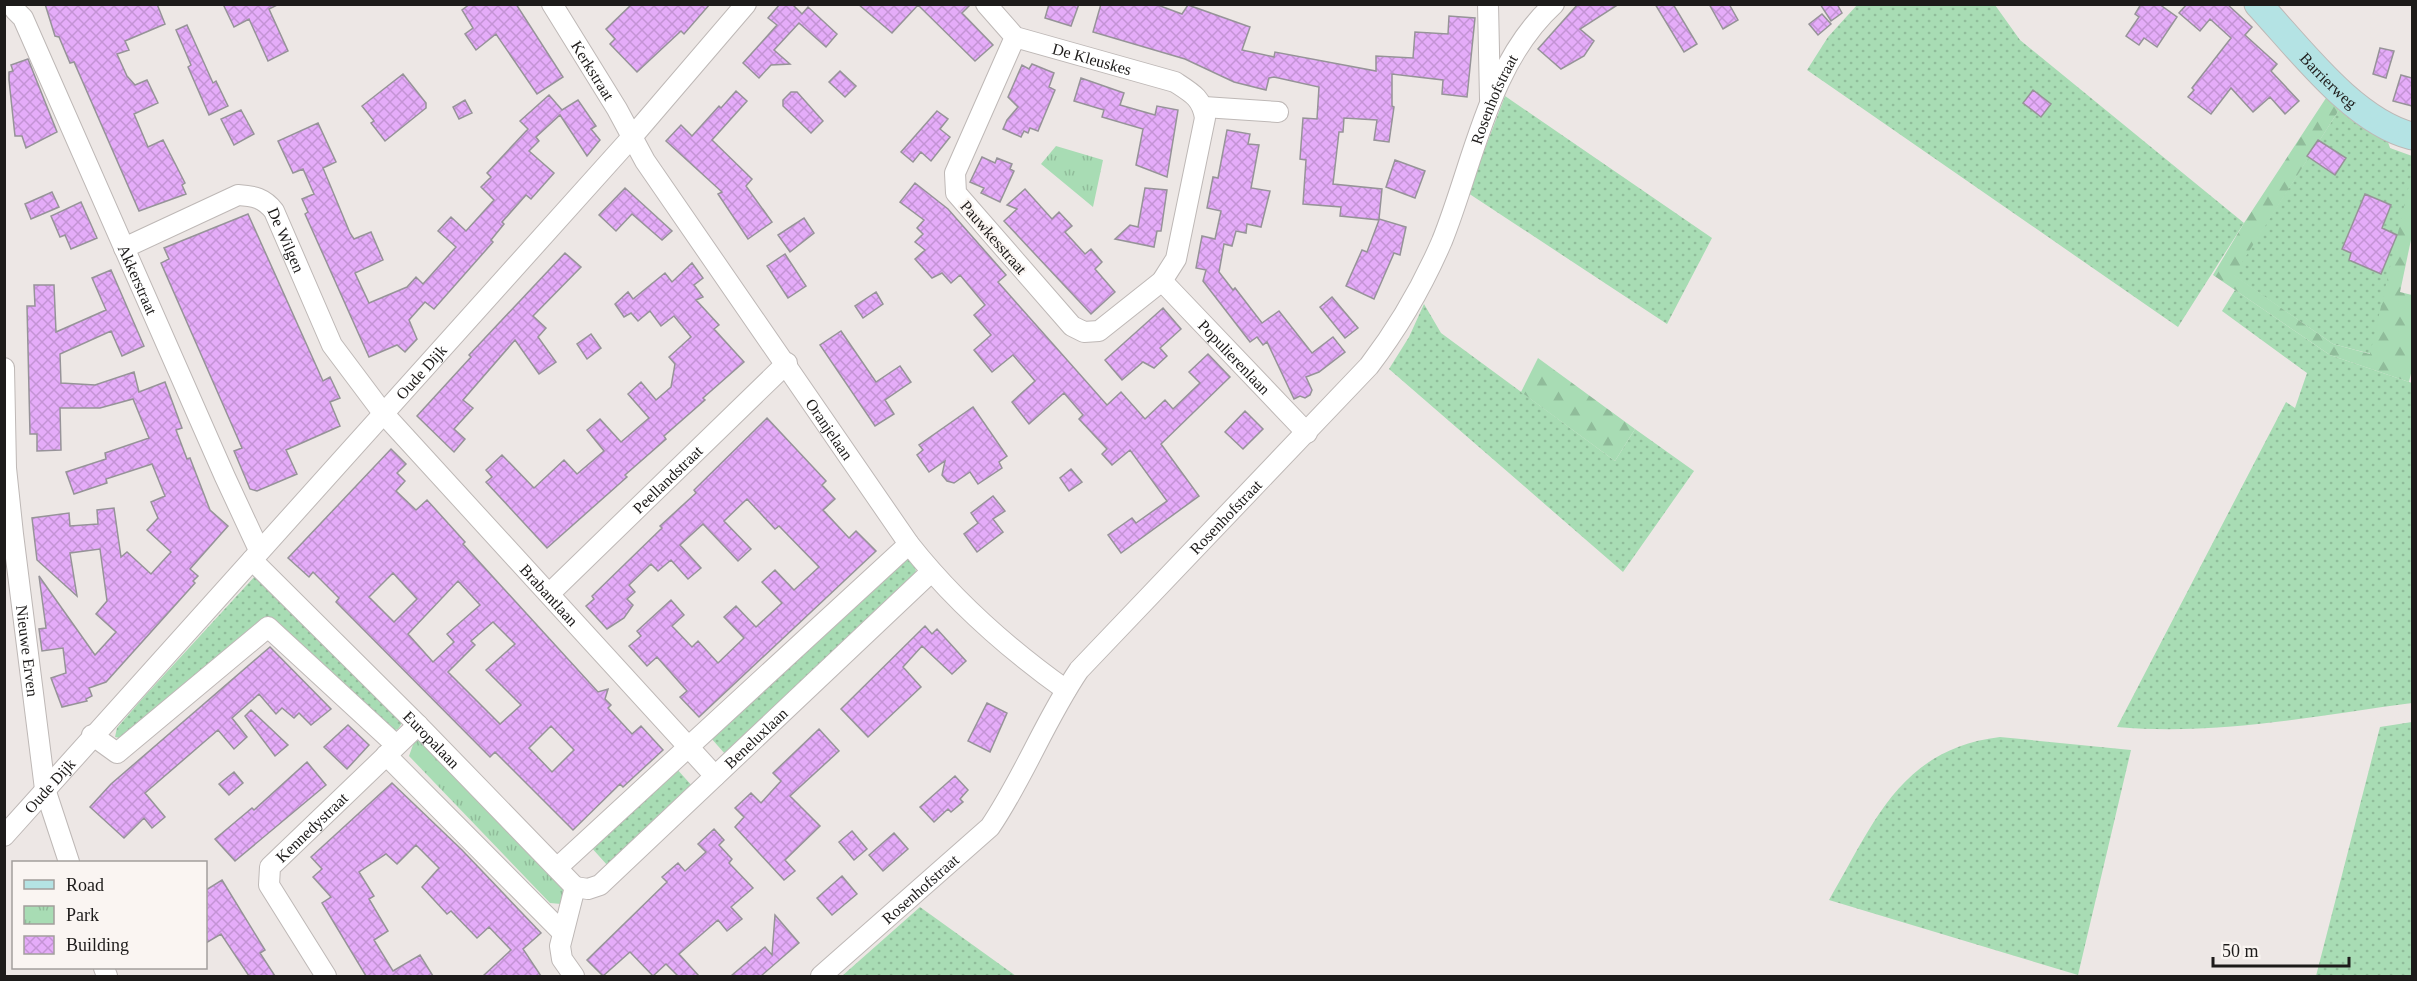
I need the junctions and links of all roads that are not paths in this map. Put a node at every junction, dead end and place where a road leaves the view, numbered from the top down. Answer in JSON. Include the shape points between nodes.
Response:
{"nodes":[{"id":1,"x":552,"y":4,"type":"edge"},
{"id":2,"x":746,"y":4,"type":"edge"},
{"id":3,"x":986,"y":4,"type":"edge"},
{"id":4,"x":1488,"y":4,"type":"edge"},
{"id":5,"x":1554,"y":4,"type":"edge"},
{"id":6,"x":2258,"y":4,"type":"edge"},
{"id":7,"x":10,"y":12,"type":"edge"},
{"id":8,"x":1490,"y":29,"type":"junction"},
{"id":9,"x":1015,"y":37,"type":"junction"},
{"id":10,"x":1522,"y":39,"type":"junction"},
{"id":11,"x":1490,"y":105,"type":"junction"},
{"id":12,"x":1203,"y":107,"type":"junction"},
{"id":13,"x":1278,"y":112,"type":"dead end"},
{"id":14,"x":2412,"y":136,"type":"edge"},
{"id":15,"x":632,"y":137,"type":"junction"},
{"id":16,"x":124,"y":248,"type":"junction"},
{"id":17,"x":1162,"y":281,"type":"junction"},
{"id":18,"x":787,"y":363,"type":"junction"},
{"id":19,"x":4,"y":368,"type":"edge"},
{"id":20,"x":383,"y":413,"type":"junction"},
{"id":21,"x":1307,"y":432,"type":"junction"},
{"id":22,"x":909,"y":544,"type":"junction"},
{"id":23,"x":256,"y":555,"type":"junction"},
{"id":24,"x":931,"y":572,"type":"junction"},
{"id":25,"x":549,"y":594,"type":"junction"},
{"id":26,"x":1066,"y":690,"type":"junction"},
{"id":27,"x":418,"y":725,"type":"junction"},
{"id":28,"x":92,"y":735,"type":"junction"},
{"id":29,"x":689,"y":747,"type":"junction"},
{"id":30,"x":391,"y":750,"type":"junction"},
{"id":31,"x":715,"y":776,"type":"junction"},
{"id":32,"x":45,"y":789,"type":"junction"},
{"id":33,"x":4,"y":836,"type":"edge"},
{"id":34,"x":69,"y":861,"type":"edge"},
{"id":35,"x":558,"y":867,"type":"junction"},
{"id":36,"x":575,"y":887,"type":"junction"},
{"id":37,"x":563,"y":933,"type":"junction"},
{"id":38,"x":326,"y":976,"type":"edge"},
{"id":39,"x":574,"y":976,"type":"edge"},
{"id":40,"x":821,"y":976,"type":"edge"}],
"edges":[{"from":1,"to":15,"type":"street","name":"Kerkstraat"},
{"from":2,"to":15,"type":"street","name":"Oude Dijk"},
{"from":3,"to":9,"type":"street"},
{"from":4,"to":8,"type":"street"},
{"from":5,"to":10,"type":"street","name":"Rosenhofstraat"},
{"from":6,"to":14,"type":"street","name":"Barrierweg","via":[[2350,101],[2374,121]]},
{"from":7,"to":16,"type":"street","name":"Akkerstraat","via":[[23,18]]},
{"from":8,"to":10,"type":"street"},
{"from":8,"to":11,"type":"street"},
{"from":9,"to":12,"type":"street","name":"De Kleuskes","via":[[1175,82],[1198,96]]},
{"from":9,"to":17,"type":"street","name":"Pauwkesstraat","via":[[955,173],[956,193],[1072,326],[1084,332],[1099,331]]},
{"from":10,"to":11,"type":"street","name":"Rosenhofstraat"},
{"from":11,"to":21,"type":"street","name":"Rosenhofstraat","via":[[1442,241],[1392,336]]},
{"from":12,"to":13,"type":"street"},
{"from":12,"to":17,"type":"street","via":[[1206,118],[1176,259]]},
{"from":15,"to":18,"type":"street","name":"Oranjelaan"},
{"from":15,"to":20,"type":"street","name":"Oude Dijk"},
{"from":16,"to":20,"type":"street","name":"De Wilgen","via":[[238,195],[267,201],[332,345]]},
{"from":16,"to":23,"type":"street","name":"Akkerstraat"},
{"from":17,"to":21,"type":"street","name":"Populierenlaan"},
{"from":18,"to":22,"type":"street","name":"Oranjelaan"},
{"from":18,"to":25,"type":"street","name":"Peellandstraat"},
{"from":19,"to":32,"type":"street","name":"Nieuwe Erven","via":[[6,468]]},
{"from":20,"to":23,"type":"street","name":"Oude Dijk"},
{"from":20,"to":25,"type":"street","name":"Brabantlaan"},
{"from":21,"to":26,"type":"street","name":"Rosenhofstraat","via":[[1079,670]]},
{"from":22,"to":24,"type":"street","name":"Oranjelaan"},
{"from":22,"to":29,"type":"street"},
{"from":23,"to":27,"type":"street","name":"Europalaan"},
{"from":23,"to":28,"type":"street","name":"Oude Dijk"},
{"from":24,"to":26,"type":"street","name":"Oranjelaan","via":[[988,630]]},
{"from":24,"to":31,"type":"street","name":"Beneluxlaan"},
{"from":25,"to":29,"type":"street","name":"Brabantlaan"},
{"from":26,"to":40,"type":"street","name":"Rosenhofstraat","via":[[1008,801],[990,827]]},
{"from":27,"to":30,"type":"street","name":"Kennedystraat"},
{"from":27,"to":35,"type":"street","name":"Europalaan"},
{"from":28,"to":30,"type":"street","name":"Europalaan","via":[[117,753],[268,627]]},
{"from":28,"to":32,"type":"street","name":"Oude Dijk"},
{"from":29,"to":31,"type":"street","name":"Brabantlaan"},
{"from":29,"to":35,"type":"street"},
{"from":30,"to":37,"type":"street","name":"Europalaan"},
{"from":30,"to":38,"type":"street","name":"Kennedystraat","via":[[270,867],[269,885]]},
{"from":31,"to":36,"type":"street","name":"Beneluxlaan","via":[[600,885],[588,889]]},
{"from":32,"to":33,"type":"street","name":"Oude Dijk"},
{"from":32,"to":34,"type":"street","name":"Nieuwe Erven"},
{"from":35,"to":36,"type":"street","name":"Europalaan"},
{"from":36,"to":37,"type":"street"},
{"from":37,"to":39,"type":"street","via":[[562,959]]}]}
